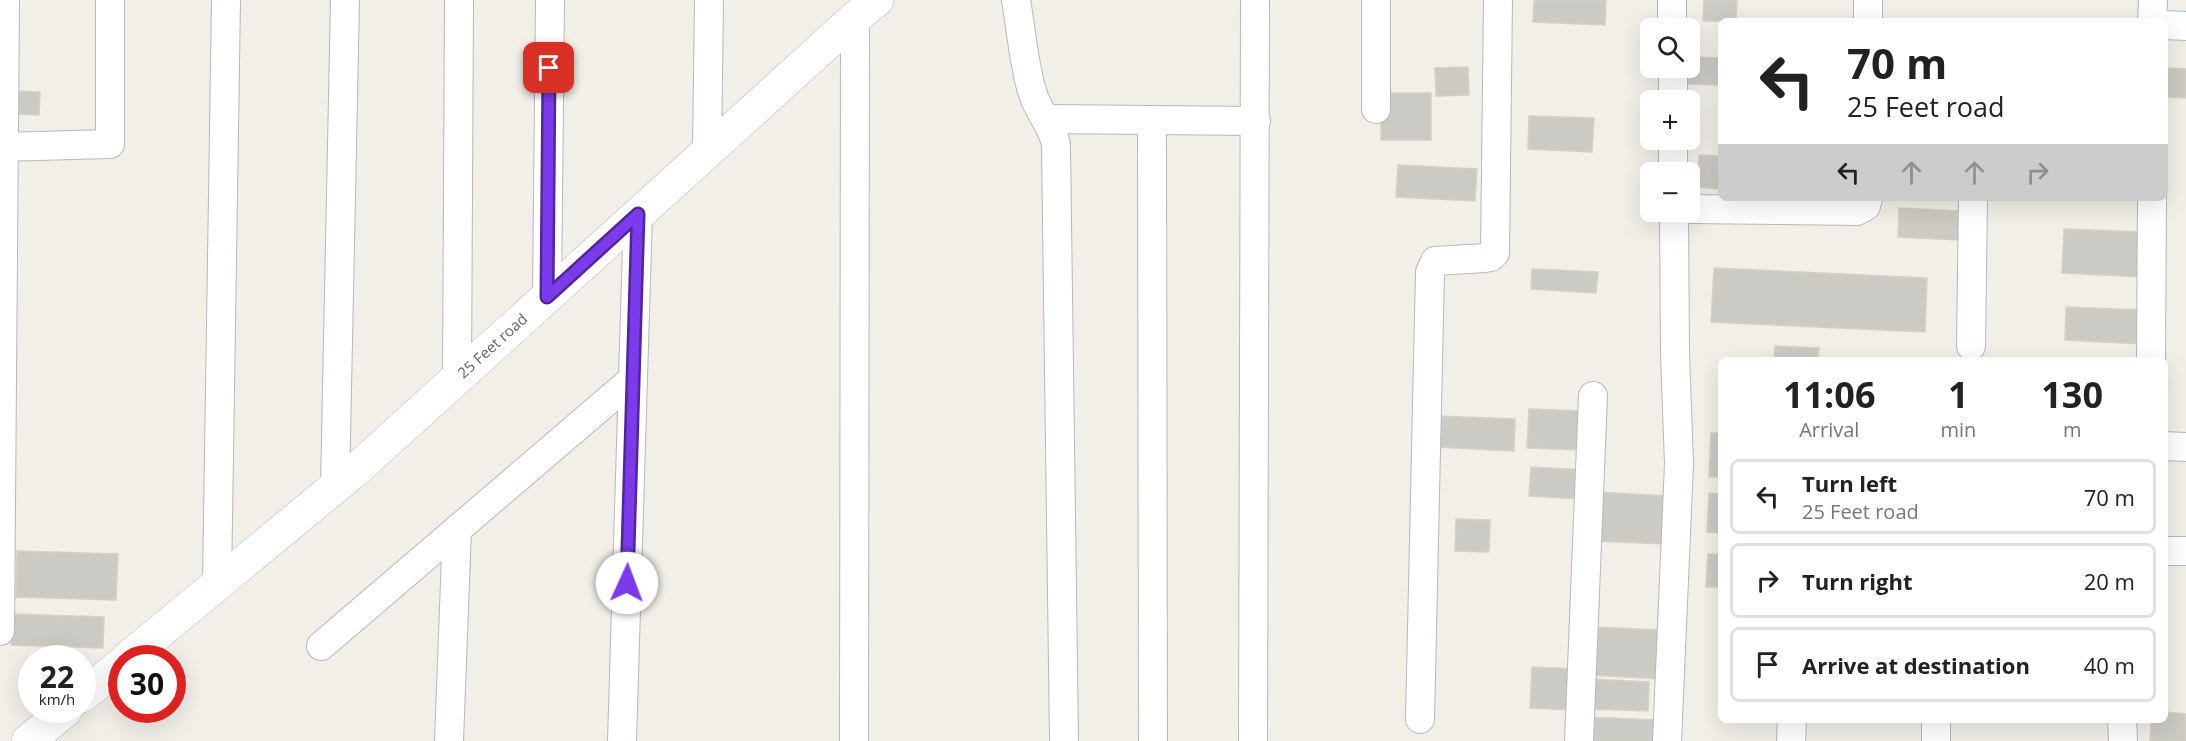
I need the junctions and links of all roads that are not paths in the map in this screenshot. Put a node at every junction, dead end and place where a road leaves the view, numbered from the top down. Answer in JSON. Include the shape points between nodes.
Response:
{"nodes":[{"id":1,"x":5,"y":0,"type":"edge"},
{"id":2,"x":110,"y":0,"type":"edge"},
{"id":3,"x":226,"y":0,"type":"edge"},
{"id":4,"x":345,"y":0,"type":"edge"},
{"id":5,"x":459,"y":0,"type":"edge"},
{"id":6,"x":550,"y":0,"type":"edge"},
{"id":7,"x":709,"y":0,"type":"edge"},
{"id":8,"x":1016,"y":0,"type":"edge"},
{"id":9,"x":1255,"y":0,"type":"edge"},
{"id":10,"x":1376,"y":0,"type":"edge"},
{"id":11,"x":1498,"y":0,"type":"edge"},
{"id":12,"x":1672,"y":0,"type":"edge"},
{"id":13,"x":1868,"y":0,"type":"edge"},
{"id":14,"x":2153,"y":0,"type":"edge"},
{"id":15,"x":866,"y":9,"type":"edge"},
{"id":16,"x":1672,"y":18,"type":"edge"},
{"id":17,"x":1868,"y":18,"type":"edge"},
{"id":18,"x":2152,"y":18,"type":"edge"},
{"id":19,"x":2168,"y":25,"type":"edge"},
{"id":20,"x":2186,"y":26,"type":"edge"},
{"id":21,"x":1376,"y":109,"type":"dead end"},
{"id":22,"x":1047,"y":119,"type":"junction"},
{"id":23,"x":1152,"y":120,"type":"junction"},
{"id":24,"x":1256,"y":121,"type":"junction"},
{"id":25,"x":2,"y":147,"type":"edge"},
{"id":26,"x":707,"y":152,"type":"junction"},
{"id":27,"x":1867,"y":201,"type":"edge"},
{"id":28,"x":1973,"y":201,"type":"edge"},
{"id":29,"x":2152,"y":201,"type":"edge"},
{"id":30,"x":1700,"y":209,"type":"edge"},
{"id":31,"x":638,"y":214,"type":"junction"},
{"id":32,"x":1674,"y":222,"type":"edge"},
{"id":33,"x":547,"y":297,"type":"junction"},
{"id":34,"x":1,"y":337,"type":"edge"},
{"id":35,"x":1971,"y":346,"type":"dead end"},
{"id":36,"x":2151,"y":357,"type":"edge"},
{"id":37,"x":457,"y":378,"type":"junction"},
{"id":38,"x":633,"y":379,"type":"junction"},
{"id":39,"x":1593,"y":396,"type":"dead end"},
{"id":40,"x":2168,"y":446,"type":"edge"},
{"id":41,"x":2186,"y":447,"type":"edge"},
{"id":42,"x":335,"y":487,"type":"junction"},
{"id":43,"x":0,"y":525,"type":"edge"},
{"id":44,"x":457,"y":529,"type":"junction"},
{"id":45,"x":2168,"y":551,"type":"edge"},
{"id":46,"x":2186,"y":551,"type":"edge"},
{"id":47,"x":217,"y":584,"type":"junction"},
{"id":48,"x":0,"y":632,"type":"edge"},
{"id":49,"x":144,"y":645,"type":"edge"},
{"id":50,"x":321,"y":646,"type":"dead end"},
{"id":51,"x":108,"y":675,"type":"edge"},
{"id":52,"x":96,"y":685,"type":"edge"},
{"id":53,"x":1420,"y":719,"type":"dead end"},
{"id":54,"x":50,"y":723,"type":"edge"},
{"id":55,"x":1792,"y":723,"type":"edge"},
{"id":56,"x":1936,"y":723,"type":"edge"},
{"id":57,"x":2122,"y":723,"type":"edge"},
{"id":58,"x":28,"y":741,"type":"edge"},
{"id":59,"x":449,"y":741,"type":"edge"},
{"id":60,"x":622,"y":741,"type":"edge"},
{"id":61,"x":855,"y":741,"type":"edge"},
{"id":62,"x":1064,"y":741,"type":"edge"},
{"id":63,"x":1153,"y":741,"type":"edge"},
{"id":64,"x":1253,"y":741,"type":"edge"},
{"id":65,"x":1579,"y":741,"type":"edge"},
{"id":66,"x":1667,"y":741,"type":"edge"},
{"id":67,"x":1791,"y":741,"type":"edge"},
{"id":68,"x":1935,"y":741,"type":"edge"},
{"id":69,"x":2122,"y":741,"type":"edge"}],
"edges":[{"from":1,"to":25,"type":"street"},
{"from":2,"to":25,"type":"street","via":[[111,144]]},
{"from":3,"to":47,"type":"street"},
{"from":4,"to":42,"type":"street"},
{"from":5,"to":37,"type":"street"},
{"from":6,"to":33,"type":"street"},
{"from":7,"to":26,"type":"street"},
{"from":8,"to":22,"type":"street","via":[[1032,92]]},
{"from":9,"to":24,"type":"street"},
{"from":10,"to":21,"type":"street"},
{"from":11,"to":53,"type":"street","via":[[1496,253],[1485,258],[1435,261],[1431,272]]},
{"from":12,"to":16,"type":"street"},
{"from":13,"to":17,"type":"street"},
{"from":14,"to":18,"type":"street"},
{"from":15,"to":26,"type":"street","name":"25 Feet road"},
{"from":15,"to":61,"type":"street"},
{"from":19,"to":20,"type":"street"},
{"from":22,"to":23,"type":"street"},
{"from":22,"to":62,"type":"street","via":[[1056,145]]},
{"from":23,"to":24,"type":"street"},
{"from":23,"to":63,"type":"street"},
{"from":24,"to":64,"type":"street"},
{"from":25,"to":34,"type":"street"},
{"from":26,"to":31,"type":"street","name":"25 Feet road"},
{"from":27,"to":30,"type":"street","via":[[1857,211]]},
{"from":28,"to":35,"type":"street"},
{"from":29,"to":36,"type":"street"},
{"from":31,"to":33,"type":"street","name":"25 Feet road"},
{"from":31,"to":38,"type":"street"},
{"from":32,"to":66,"type":"street","via":[[1679,464]]},
{"from":33,"to":37,"type":"street","name":"25 Feet road"},
{"from":34,"to":43,"type":"street"},
{"from":37,"to":42,"type":"street","name":"25 Feet road"},
{"from":38,"to":44,"type":"street"},
{"from":38,"to":60,"type":"street"},
{"from":39,"to":65,"type":"street"},
{"from":40,"to":41,"type":"street"},
{"from":42,"to":47,"type":"street","name":"25 Feet road"},
{"from":43,"to":48,"type":"street"},
{"from":44,"to":50,"type":"street"},
{"from":44,"to":59,"type":"street"},
{"from":45,"to":46,"type":"street"},
{"from":47,"to":49,"type":"street","name":"25 Feet road"},
{"from":51,"to":52,"type":"street"},
{"from":54,"to":58,"type":"street"},
{"from":55,"to":67,"type":"street"},
{"from":56,"to":68,"type":"street"},
{"from":57,"to":69,"type":"street"}]}
